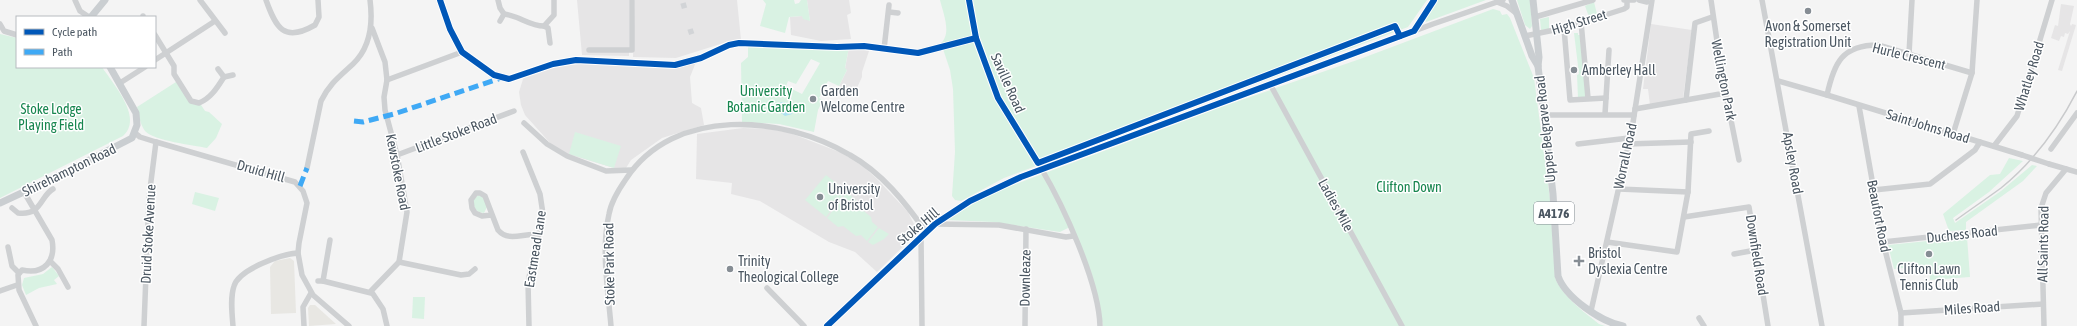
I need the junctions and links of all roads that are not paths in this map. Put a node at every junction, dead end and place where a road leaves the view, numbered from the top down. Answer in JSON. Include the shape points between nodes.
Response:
{"nodes":[{"id":1,"x":75,"y":0,"type":"edge"},
{"id":2,"x":105,"y":0,"type":"edge"},
{"id":3,"x":200,"y":0,"type":"edge"},
{"id":4,"x":266,"y":0,"type":"edge"},
{"id":5,"x":318,"y":0,"type":"edge"},
{"id":6,"x":370,"y":0,"type":"edge"},
{"id":7,"x":440,"y":0,"type":"edge"},
{"id":8,"x":498,"y":0,"type":"edge"},
{"id":9,"x":554,"y":0,"type":"edge"},
{"id":10,"x":632,"y":0,"type":"edge"},
{"id":11,"x":969,"y":0,"type":"edge"},
{"id":12,"x":1434,"y":0,"type":"edge"},
{"id":13,"x":1503,"y":0,"type":"edge"},
{"id":14,"x":1512,"y":0,"type":"edge"},
{"id":15,"x":1534,"y":0,"type":"edge"},
{"id":16,"x":1592,"y":0,"type":"edge"},
{"id":17,"x":1634,"y":0,"type":"edge"},
{"id":18,"x":1639,"y":0,"type":"edge"},
{"id":19,"x":1711,"y":0,"type":"edge"},
{"id":20,"x":1762,"y":0,"type":"edge"},
{"id":21,"x":1912,"y":0,"type":"edge"},
{"id":22,"x":1977,"y":0,"type":"edge"},
{"id":23,"x":2052,"y":0,"type":"edge"},
{"id":24,"x":1625,"y":1,"type":"edge"},
{"id":25,"x":1649,"y":1,"type":"edge"},
{"id":26,"x":1494,"y":2,"type":"edge"},
{"id":27,"x":889,"y":5,"type":"dead end"},
{"id":28,"x":889,"y":12,"type":"junction"},
{"id":29,"x":898,"y":13,"type":"dead end"},
{"id":30,"x":1516,"y":13,"type":"junction"},
{"id":31,"x":504,"y":14,"type":"junction"},
{"id":32,"x":80,"y":15,"type":"edge"},
{"id":33,"x":91,"y":16,"type":"edge"},
{"id":34,"x":1535,"y":16,"type":"junction"},
{"id":35,"x":1712,"y":17,"type":"junction"},
{"id":36,"x":215,"y":21,"type":"junction"},
{"id":37,"x":500,"y":21,"type":"dead end"},
{"id":38,"x":1581,"y":22,"type":"junction"},
{"id":39,"x":0,"y":24,"type":"edge"},
{"id":40,"x":544,"y":26,"type":"junction"},
{"id":41,"x":372,"y":28,"type":"junction"},
{"id":42,"x":1564,"y":28,"type":"junction"},
{"id":43,"x":1414,"y":31,"type":"junction"},
{"id":44,"x":225,"y":33,"type":"dead end"},
{"id":45,"x":1537,"y":34,"type":"junction"},
{"id":46,"x":16,"y":35,"type":"edge"},
{"id":47,"x":156,"y":36,"type":"edge"},
{"id":48,"x":1525,"y":36,"type":"junction"},
{"id":49,"x":976,"y":38,"type":"junction"},
{"id":50,"x":550,"y":43,"type":"dead end"},
{"id":51,"x":864,"y":46,"type":"dead end"},
{"id":52,"x":884,"y":49,"type":"junction"},
{"id":53,"x":589,"y":50,"type":"dead end"},
{"id":54,"x":1609,"y":50,"type":"dead end"},
{"id":55,"x":167,"y":52,"type":"junction"},
{"id":56,"x":462,"y":52,"type":"junction"},
{"id":57,"x":1909,"y":54,"type":"junction"},
{"id":58,"x":156,"y":59,"type":"edge"},
{"id":59,"x":1538,"y":66,"type":"junction"},
{"id":60,"x":111,"y":68,"type":"edge"},
{"id":61,"x":142,"y":68,"type":"edge"},
{"id":62,"x":218,"y":69,"type":"dead end"},
{"id":63,"x":1972,"y":73,"type":"junction"},
{"id":64,"x":233,"y":75,"type":"dead end"},
{"id":65,"x":494,"y":75,"type":"dead end"},
{"id":66,"x":224,"y":77,"type":"junction"},
{"id":67,"x":387,"y":80,"type":"junction"},
{"id":68,"x":1778,"y":82,"type":"junction"},
{"id":69,"x":120,"y":83,"type":"junction"},
{"id":70,"x":1270,"y":84,"type":"junction"},
{"id":71,"x":1725,"y":91,"type":"junction"},
{"id":72,"x":1827,"y":95,"type":"junction"},
{"id":73,"x":1588,"y":98,"type":"junction"},
{"id":74,"x":1606,"y":98,"type":"junction"},
{"id":75,"x":1686,"y":100,"type":"junction"},
{"id":76,"x":1859,"y":106,"type":"junction"},
{"id":77,"x":514,"y":111,"type":"dead end"},
{"id":78,"x":1634,"y":112,"type":"junction"},
{"id":79,"x":2077,"y":113,"type":"edge"},
{"id":80,"x":1605,"y":114,"type":"junction"},
{"id":81,"x":1544,"y":115,"type":"junction"},
{"id":82,"x":524,"y":123,"type":"dead end"},
{"id":83,"x":1709,"y":131,"type":"dead end"},
{"id":84,"x":135,"y":133,"type":"junction"},
{"id":85,"x":1953,"y":134,"type":"junction"},
{"id":86,"x":1628,"y":141,"type":"junction"},
{"id":87,"x":156,"y":142,"type":"junction"},
{"id":88,"x":1691,"y":142,"type":"junction"},
{"id":89,"x":1980,"y":142,"type":"junction"},
{"id":90,"x":1578,"y":144,"type":"dead end"},
{"id":91,"x":1994,"y":146,"type":"junction"},
{"id":92,"x":2051,"y":149,"type":"dead end"},
{"id":93,"x":523,"y":152,"type":"dead end"},
{"id":94,"x":397,"y":155,"type":"junction"},
{"id":95,"x":1739,"y":160,"type":"dead end"},
{"id":96,"x":307,"y":168,"type":"dead end"},
{"id":97,"x":1042,"y":169,"type":"junction"},
{"id":98,"x":2066,"y":169,"type":"junction"},
{"id":99,"x":631,"y":170,"type":"junction"},
{"id":100,"x":2077,"y":172,"type":"edge"},
{"id":101,"x":53,"y":189,"type":"dead end"},
{"id":102,"x":1619,"y":189,"type":"junction"},
{"id":103,"x":1874,"y":190,"type":"junction"},
{"id":104,"x":24,"y":192,"type":"junction"},
{"id":105,"x":1688,"y":192,"type":"junction"},
{"id":106,"x":0,"y":203,"type":"edge"},
{"id":107,"x":12,"y":208,"type":"dead end"},
{"id":108,"x":34,"y":210,"type":"junction"},
{"id":109,"x":491,"y":215,"type":"dead end"},
{"id":110,"x":1684,"y":217,"type":"junction"},
{"id":111,"x":936,"y":224,"type":"junction"},
{"id":112,"x":2041,"y":225,"type":"junction"},
{"id":113,"x":1026,"y":229,"type":"junction"},
{"id":114,"x":926,"y":232,"type":"junction"},
{"id":115,"x":539,"y":234,"type":"junction"},
{"id":116,"x":921,"y":236,"type":"junction"},
{"id":117,"x":1073,"y":236,"type":"junction"},
{"id":118,"x":330,"y":240,"type":"dead end"},
{"id":119,"x":1607,"y":242,"type":"junction"},
{"id":120,"x":1884,"y":242,"type":"junction"},
{"id":121,"x":8,"y":247,"type":"dead end"},
{"id":122,"x":1756,"y":250,"type":"junction"},
{"id":123,"x":298,"y":253,"type":"junction"},
{"id":124,"x":1734,"y":254,"type":"dead end"},
{"id":125,"x":50,"y":261,"type":"junction"},
{"id":126,"x":399,"y":262,"type":"junction"},
{"id":127,"x":475,"y":269,"type":"dead end"},
{"id":128,"x":19,"y":273,"type":"junction"},
{"id":129,"x":18,"y":285,"type":"junction"},
{"id":130,"x":68,"y":287,"type":"dead end"},
{"id":131,"x":767,"y":288,"type":"dead end"},
{"id":132,"x":0,"y":291,"type":"edge"},
{"id":133,"x":311,"y":293,"type":"junction"},
{"id":134,"x":372,"y":293,"type":"junction"},
{"id":135,"x":783,"y":294,"type":"dead end"},
{"id":136,"x":778,"y":299,"type":"junction"},
{"id":137,"x":2043,"y":304,"type":"junction"},
{"id":138,"x":1591,"y":311,"type":"junction"},
{"id":139,"x":1901,"y":313,"type":"junction"},
{"id":140,"x":1699,"y":318,"type":"dead end"},
{"id":141,"x":36,"y":326,"type":"edge"},
{"id":142,"x":144,"y":326,"type":"edge"},
{"id":143,"x":232,"y":326,"type":"edge"},
{"id":144,"x":304,"y":326,"type":"edge"},
{"id":145,"x":349,"y":326,"type":"edge"},
{"id":146,"x":388,"y":326,"type":"edge"},
{"id":147,"x":529,"y":326,"type":"edge"},
{"id":148,"x":611,"y":326,"type":"edge"},
{"id":149,"x":804,"y":326,"type":"edge"},
{"id":150,"x":826,"y":326,"type":"edge"},
{"id":151,"x":922,"y":326,"type":"edge"},
{"id":152,"x":1024,"y":326,"type":"edge"},
{"id":153,"x":1100,"y":326,"type":"edge"},
{"id":154,"x":1402,"y":326,"type":"edge"},
{"id":155,"x":1623,"y":326,"type":"edge"},
{"id":156,"x":1704,"y":326,"type":"edge"},
{"id":157,"x":1768,"y":326,"type":"edge"},
{"id":158,"x":1822,"y":326,"type":"edge"},
{"id":159,"x":1902,"y":326,"type":"edge"},
{"id":160,"x":2044,"y":326,"type":"edge"}],
"edges":[{"from":1,"to":32,"type":"street"},
{"from":2,"to":33,"type":"main road"},
{"from":3,"to":36,"type":"street"},
{"from":4,"to":5,"type":"street","via":[[276,25],[288,34],[315,25],[319,17]]},
{"from":6,"to":41,"type":"street"},
{"from":7,"to":56,"type":"street","via":[[450,29]]},
{"from":8,"to":31,"type":"street"},
{"from":9,"to":40,"type":"street","via":[[554,15]]},
{"from":10,"to":53,"type":"street","via":[[632,50]]},
{"from":11,"to":49,"type":"street","name":"Saville Road"},
{"from":12,"to":43,"type":"street"},
{"from":13,"to":26,"type":"street","name":"Stoke Hill"},
{"from":14,"to":30,"type":"main road","name":"Upper Belgrave Road","number":"A4176"},
{"from":15,"to":34,"type":"main road","name":"Upper Belgrave Road","number":"A4176"},
{"from":16,"to":34,"type":"street"},
{"from":17,"to":24,"type":"street"},
{"from":18,"to":25,"type":"street"},
{"from":19,"to":35,"type":"street","name":"Wellington Park"},
{"from":20,"to":68,"type":"street","name":"Apsley Road"},
{"from":21,"to":57,"type":"street"},
{"from":22,"to":63,"type":"street"},
{"from":23,"to":91,"type":"street","name":"Whatley Road","via":[[2017,116]]},
{"from":24,"to":38,"type":"street","name":"High Street","via":[[1627,7]]},
{"from":25,"to":78,"type":"street","name":"Worrall Road"},
{"from":26,"to":30,"type":"street","via":[[1507,6]]},
{"from":26,"to":43,"type":"street","name":"Stoke Hill"},
{"from":27,"to":28,"type":"street"},
{"from":28,"to":29,"type":"street"},
{"from":28,"to":52,"type":"street"},
{"from":30,"to":48,"type":"main road","name":"Upper Belgrave Road","number":"A4176"},
{"from":31,"to":37,"type":"street"},
{"from":31,"to":40,"type":"street","via":[[519,17],[532,25]]},
{"from":34,"to":45,"type":"main road","name":"Upper Belgrave Road","number":"A4176"},
{"from":35,"to":71,"type":"street","name":"Wellington Park"},
{"from":35,"to":75,"type":"street","via":[[1695,23]]},
{"from":36,"to":44,"type":"street"},
{"from":36,"to":55,"type":"street"},
{"from":38,"to":42,"type":"street","name":"High Street"},
{"from":38,"to":73,"type":"street"},
{"from":39,"to":46,"type":"street","via":[[4,32]]},
{"from":40,"to":50,"type":"street","via":[[548,28]]},
{"from":41,"to":67,"type":"street","name":"Kewstoke Road","via":[[386,62]]},
{"from":41,"to":96,"type":"street","via":[[358,57],[329,86],[321,101]]},
{"from":42,"to":45,"type":"street","name":"High Street"},
{"from":42,"to":73,"type":"street","via":[[1570,100]]},
{"from":43,"to":70,"type":"street","name":"Stoke Hill"},
{"from":45,"to":48,"type":"street","name":"High Street"},
{"from":45,"to":59,"type":"main road","name":"Upper Belgrave Road","number":"A4176"},
{"from":47,"to":55,"type":"street"},
{"from":48,"to":59,"type":"main road","name":"Upper Belgrave Road","number":"A4176"},
{"from":49,"to":52,"type":"street","via":[[918,53]]},
{"from":49,"to":97,"type":"street","name":"Saville Road","via":[[998,98]]},
{"from":51,"to":52,"type":"street"},
{"from":54,"to":74,"type":"street"},
{"from":55,"to":58,"type":"street"},
{"from":55,"to":66,"type":"street","via":[[174,66],[174,74],[191,101],[195,103],[204,101],[214,93]]},
{"from":56,"to":65,"type":"street"},
{"from":56,"to":67,"type":"street"},
{"from":57,"to":63,"type":"street","name":"Hurle Crescent"},
{"from":57,"to":72,"type":"street","name":"Hurle Crescent","via":[[1878,45],[1852,49],[1836,64]]},
{"from":59,"to":81,"type":"main road","name":"Upper Belgrave Road","number":"A4176"},
{"from":60,"to":69,"type":"main road"},
{"from":61,"to":69,"type":"street"},
{"from":62,"to":66,"type":"street"},
{"from":63,"to":85,"type":"street"},
{"from":64,"to":66,"type":"street"},
{"from":67,"to":94,"type":"street","name":"Kewstoke Road","via":[[385,110]]},
{"from":68,"to":72,"type":"street","name":"Saint Johns Road"},
{"from":68,"to":158,"type":"street","name":"Apsley Road"},
{"from":69,"to":84,"type":"main road","via":[[136,113]]},
{"from":70,"to":97,"type":"street","name":"Stoke Hill"},
{"from":70,"to":154,"type":"street","name":"Ladies Mile"},
{"from":71,"to":75,"type":"street"},
{"from":71,"to":95,"type":"street","name":"Wellington Park"},
{"from":72,"to":76,"type":"street","name":"Saint Johns Road"},
{"from":73,"to":74,"type":"street"},
{"from":74,"to":80,"type":"street"},
{"from":75,"to":78,"type":"street"},
{"from":76,"to":85,"type":"street","name":"Saint Johns Road"},
{"from":76,"to":103,"type":"street","name":"Beaufort Road"},
{"from":77,"to":94,"type":"street","name":"Little Stoke Road"},
{"from":78,"to":80,"type":"street"},
{"from":78,"to":86,"type":"street","name":"Worrall Road"},
{"from":79,"to":92,"type":"street"},
{"from":80,"to":81,"type":"street"},
{"from":81,"to":138,"type":"main road","name":"Upper Belgrave Road","number":"A4176","via":[[1558,276],[1563,288]]},
{"from":82,"to":99,"type":"street","via":[[547,144],[567,156],[606,171]]},
{"from":83,"to":88,"type":"street","via":[[1691,134]]},
{"from":84,"to":87,"type":"street","name":"Druid Hill"},
{"from":84,"to":104,"type":"main road","name":"Shirehampton Road","via":[[126,142]]},
{"from":85,"to":89,"type":"street","name":"Saint Johns Road"},
{"from":86,"to":88,"type":"street"},
{"from":86,"to":90,"type":"street"},
{"from":86,"to":102,"type":"street","name":"Worrall Road"},
{"from":87,"to":123,"type":"street","name":"Druid Hill","via":[[295,182],[303,190],[307,203]]},
{"from":87,"to":142,"type":"street","name":"Druid Stoke Avenue","via":[[149,197]]},
{"from":88,"to":105,"type":"street"},
{"from":89,"to":91,"type":"street","name":"Saint Johns Road"},
{"from":89,"to":103,"type":"street","via":[[1975,150],[1930,184]]},
{"from":91,"to":98,"type":"street","name":"Saint Johns Road","bridge":true},
{"from":93,"to":115,"type":"street","name":"Eastmead Lane","via":[[542,199],[543,214]]},
{"from":94,"to":126,"type":"street","name":"Kewstoke Road","via":[[407,212]]},
{"from":97,"to":111,"type":"street","name":"Stoke Hill","via":[[970,201]]},
{"from":97,"to":117,"type":"street"},
{"from":98,"to":100,"type":"street","name":"Saint Johns Road"},
{"from":98,"to":112,"type":"street","name":"All Saints Road","via":[[2054,181],[2043,200]]},
{"from":99,"to":114,"type":"street","name":"Stoke Park Road","via":[[650,151],[684,133],[722,125],[777,128],[809,136],[860,160],[900,196]]},
{"from":99,"to":148,"type":"street","name":"Stoke Park Road","via":[[616,196],[609,213],[607,228]]},
{"from":101,"to":108,"type":"street"},
{"from":102,"to":105,"type":"street"},
{"from":102,"to":119,"type":"street","name":"Worrall Road"},
{"from":103,"to":120,"type":"street","name":"Beaufort Road"},
{"from":104,"to":106,"type":"main road","name":"Shirehampton Road"},
{"from":104,"to":108,"type":"street"},
{"from":105,"to":110,"type":"street"},
{"from":107,"to":108,"type":"street","via":[[24,214]]},
{"from":108,"to":125,"type":"street","via":[[52,240],[54,248]]},
{"from":109,"to":115,"type":"street","via":[[498,230],[505,236]]},
{"from":110,"to":119,"type":"street","via":[[1676,253]]},
{"from":110,"to":122,"type":"street","name":"Downfield Road","via":[[1749,207]]},
{"from":111,"to":113,"type":"street","name":"Downleaze","via":[[998,225]]},
{"from":111,"to":114,"type":"street","name":"Stoke Hill"},
{"from":112,"to":120,"type":"street","name":"Duchess Road"},
{"from":112,"to":137,"type":"street","name":"All Saints Road"},
{"from":113,"to":117,"type":"street","name":"Downleaze","via":[[1066,237]]},
{"from":113,"to":152,"type":"street","name":"Downleaze"},
{"from":114,"to":116,"type":"street","name":"Stoke Hill"},
{"from":115,"to":147,"type":"street","name":"Eastmead Lane","via":[[528,282]]},
{"from":116,"to":150,"type":"street","name":"Stoke Hill","via":[[877,281]]},
{"from":116,"to":151,"type":"street"},
{"from":117,"to":153,"type":"street","via":[[1093,288]]},
{"from":118,"to":134,"type":"street","via":[[320,281]]},
{"from":119,"to":138,"type":"street","name":"Worrall Road"},
{"from":120,"to":139,"type":"street","name":"Beaufort Road"},
{"from":121,"to":128,"type":"street","via":[[12,266]]},
{"from":122,"to":124,"type":"street"},
{"from":122,"to":157,"type":"street","name":"Downfield Road"},
{"from":123,"to":133,"type":"street","name":"Druid Hill","via":[[302,275]]},
{"from":123,"to":143,"type":"street","via":[[277,256],[239,278],[234,285],[232,298]]},
{"from":125,"to":128,"type":"street","via":[[44,269],[34,272],[22,270]]},
{"from":125,"to":130,"type":"street","via":[[58,269],[60,280]]},
{"from":126,"to":127,"type":"street","via":[[461,275],[469,274]]},
{"from":126,"to":134,"type":"street","via":[[373,288]]},
{"from":128,"to":129,"type":"street"},
{"from":129,"to":132,"type":"street"},
{"from":129,"to":141,"type":"street"},
{"from":131,"to":136,"type":"street"},
{"from":133,"to":144,"type":"street","via":[[303,307]]},
{"from":133,"to":145,"type":"street","name":"Druid Hill"},
{"from":134,"to":146,"type":"street","via":[[383,308]]},
{"from":135,"to":136,"type":"street"},
{"from":136,"to":149,"type":"street"},
{"from":137,"to":139,"type":"street","name":"Miles Road"},
{"from":137,"to":160,"type":"street","name":"All Saints Road"},
{"from":138,"to":155,"type":"main road","name":"Upper Belgrave Road","number":"A4176","via":[[1602,319]]},
{"from":139,"to":159,"type":"street","name":"Beaufort Road"},
{"from":140,"to":156,"type":"street"}]}
